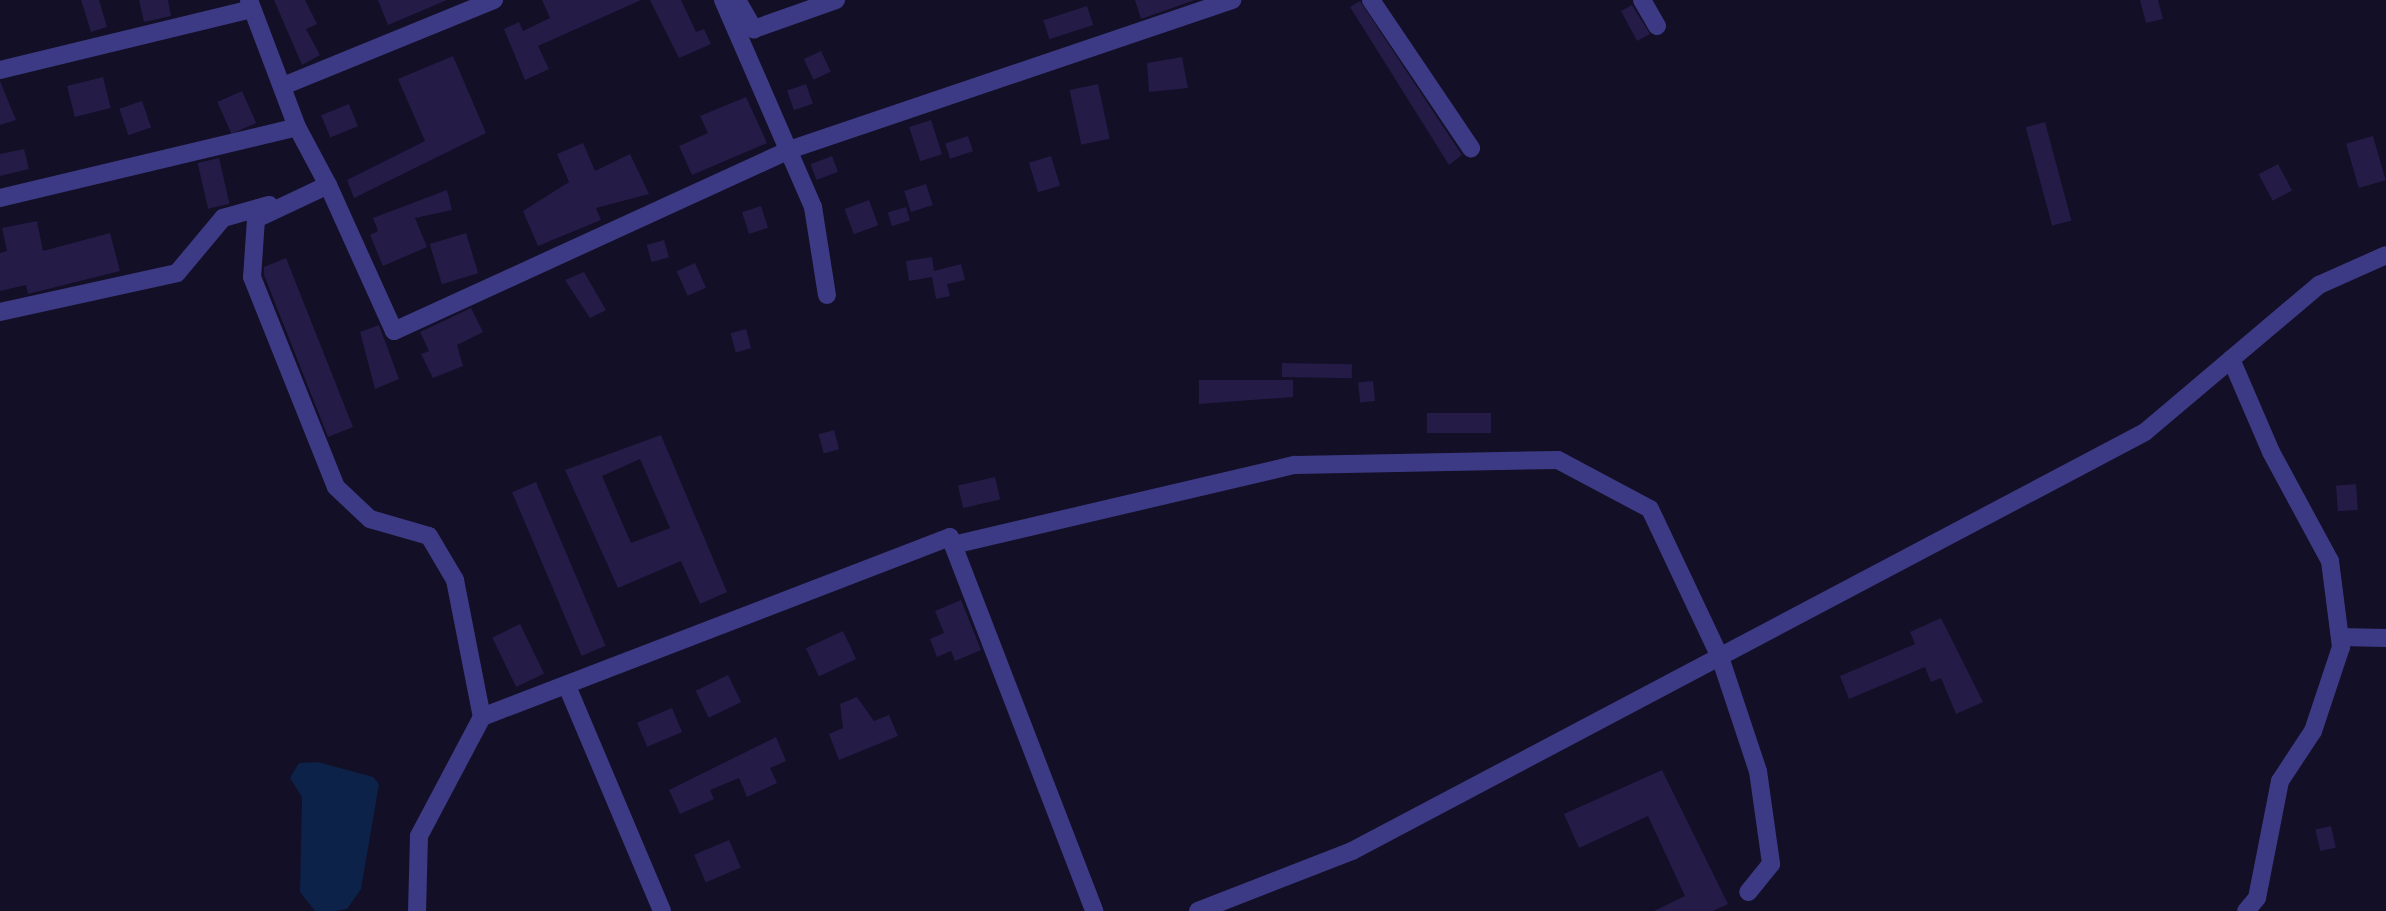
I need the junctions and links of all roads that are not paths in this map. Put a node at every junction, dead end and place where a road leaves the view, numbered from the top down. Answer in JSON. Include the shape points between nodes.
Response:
{"nodes":[{"id":1,"x":494,"y":0,"type":"edge"},
{"id":2,"x":723,"y":0,"type":"edge"},
{"id":3,"x":737,"y":0,"type":"edge"},
{"id":4,"x":836,"y":0,"type":"edge"},
{"id":5,"x":1232,"y":0,"type":"edge"},
{"id":6,"x":1371,"y":0,"type":"edge"},
{"id":7,"x":1642,"y":0,"type":"edge"},
{"id":8,"x":250,"y":4,"type":"edge"},
{"id":9,"x":1657,"y":26,"type":"dead end"},
{"id":10,"x":0,"y":70,"type":"edge"},
{"id":11,"x":283,"y":86,"type":"junction"},
{"id":12,"x":297,"y":127,"type":"junction"},
{"id":13,"x":1471,"y":148,"type":"dead end"},
{"id":14,"x":789,"y":150,"type":"junction"},
{"id":15,"x":328,"y":186,"type":"junction"},
{"id":16,"x":0,"y":198,"type":"edge"},
{"id":17,"x":289,"y":199,"type":"junction"},
{"id":18,"x":2386,"y":255,"type":"edge"},
{"id":19,"x":827,"y":295,"type":"dead end"},
{"id":20,"x":0,"y":312,"type":"edge"},
{"id":21,"x":2231,"y":359,"type":"junction"},
{"id":22,"x":953,"y":545,"type":"junction"},
{"id":23,"x":2340,"y":637,"type":"junction"},
{"id":24,"x":2386,"y":638,"type":"edge"},
{"id":25,"x":1720,"y":657,"type":"junction"},
{"id":26,"x":567,"y":686,"type":"junction"},
{"id":27,"x":482,"y":717,"type":"junction"},
{"id":28,"x":1748,"y":892,"type":"dead end"},
{"id":29,"x":418,"y":911,"type":"edge"},
{"id":30,"x":662,"y":911,"type":"edge"},
{"id":31,"x":1094,"y":911,"type":"edge"},
{"id":32,"x":1198,"y":911,"type":"edge"},
{"id":33,"x":2246,"y":911,"type":"edge"}],
"edges":[{"from":1,"to":11,"type":"street"},
{"from":2,"to":14,"type":"street"},
{"from":3,"to":4,"type":"street","via":[[754,29]]},
{"from":5,"to":14,"type":"street"},
{"from":6,"to":13,"type":"street"},
{"from":7,"to":9,"type":"street"},
{"from":8,"to":10,"type":"street"},
{"from":8,"to":11,"type":"street"},
{"from":11,"to":12,"type":"street"},
{"from":12,"to":15,"type":"street"},
{"from":12,"to":16,"type":"street"},
{"from":14,"to":15,"type":"street","via":[[394,331]]},
{"from":14,"to":19,"type":"street","via":[[813,207]]},
{"from":15,"to":17,"type":"street"},
{"from":17,"to":20,"type":"street","via":[[223,218],[177,273]]},
{"from":17,"to":27,"type":"street","via":[[256,219],[252,276],[336,487],[370,519],[429,536],[455,580]]},
{"from":18,"to":21,"type":"street","via":[[2319,285]]},
{"from":21,"to":23,"type":"street","via":[[2271,453],[2330,561]]},
{"from":21,"to":25,"type":"street","via":[[2146,432]]},
{"from":22,"to":25,"type":"street","via":[[1294,465],[1558,460],[1650,509]]},
{"from":22,"to":26,"type":"street","via":[[950,537]]},
{"from":22,"to":31,"type":"street"},
{"from":23,"to":24,"type":"street"},
{"from":23,"to":33,"type":"street","via":[[2313,731],[2280,781],[2257,898]]},
{"from":25,"to":28,"type":"street","via":[[1758,771],[1771,864]]},
{"from":25,"to":32,"type":"street","via":[[1352,852]]},
{"from":26,"to":27,"type":"street"},
{"from":26,"to":30,"type":"street"},
{"from":27,"to":29,"type":"street","via":[[419,836]]}]}
